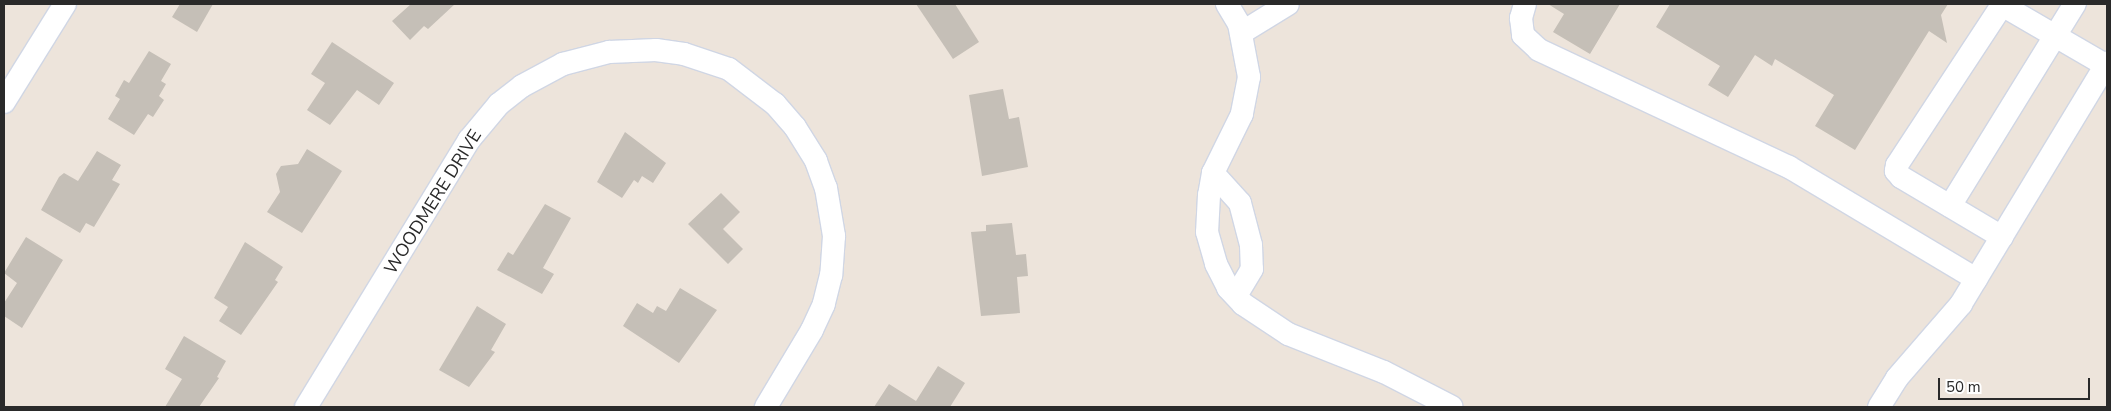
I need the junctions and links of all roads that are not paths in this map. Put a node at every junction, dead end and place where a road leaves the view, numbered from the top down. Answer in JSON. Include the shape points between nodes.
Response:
{"nodes":[{"id":1,"x":65,"y":4,"type":"edge"},
{"id":2,"x":1227,"y":4,"type":"edge"},
{"id":3,"x":1288,"y":4,"type":"edge"},
{"id":4,"x":1525,"y":4,"type":"edge"},
{"id":5,"x":2075,"y":4,"type":"edge"},
{"id":6,"x":1241,"y":33,"type":"junction"},
{"id":7,"x":2055,"y":35,"type":"junction"},
{"id":8,"x":2106,"y":64,"type":"edge"},
{"id":9,"x":4,"y":102,"type":"edge"},
{"id":10,"x":1213,"y":174,"type":"junction"},
{"id":11,"x":1950,"y":206,"type":"junction"},
{"id":12,"x":2002,"y":237,"type":"junction"},
{"id":13,"x":1976,"y":279,"type":"junction"},
{"id":14,"x":1236,"y":296,"type":"junction"},
{"id":15,"x":306,"y":407,"type":"edge"},
{"id":16,"x":766,"y":407,"type":"edge"},
{"id":17,"x":1452,"y":407,"type":"edge"},
{"id":18,"x":1879,"y":407,"type":"edge"}],
"edges":[{"from":1,"to":9,"type":"street"},
{"from":2,"to":6,"type":"street"},
{"from":3,"to":6,"type":"street"},
{"from":4,"to":13,"type":"street","via":[[1521,18],[1523,34],[1539,50],[1789,167]]},
{"from":5,"to":7,"type":"street"},
{"from":6,"to":10,"type":"street","via":[[1249,78],[1246,99]]},
{"from":7,"to":8,"type":"street"},
{"from":7,"to":11,"type":"street"},
{"from":7,"to":11,"type":"street","via":[[2009,7],[1996,10],[1897,165],[1896,171],[1901,177]]},
{"from":8,"to":12,"type":"street"},
{"from":10,"to":14,"type":"street","via":[[1207,232],[1216,264]]},
{"from":10,"to":14,"type":"street","via":[[1240,202],[1251,245],[1252,269]]},
{"from":11,"to":12,"type":"street"},
{"from":12,"to":13,"type":"street"},
{"from":13,"to":18,"type":"street"},
{"from":14,"to":17,"type":"street","via":[[1288,334],[1384,372]]},
{"from":15,"to":16,"type":"street","name":"WOODMERE DRIVE","via":[[469,140],[500,104],[522,86],[563,64],[609,52],[656,50],[684,54],[729,69],[775,104],[795,127],[816,161],[826,188],[834,236],[832,275],[812,330]]}]}
